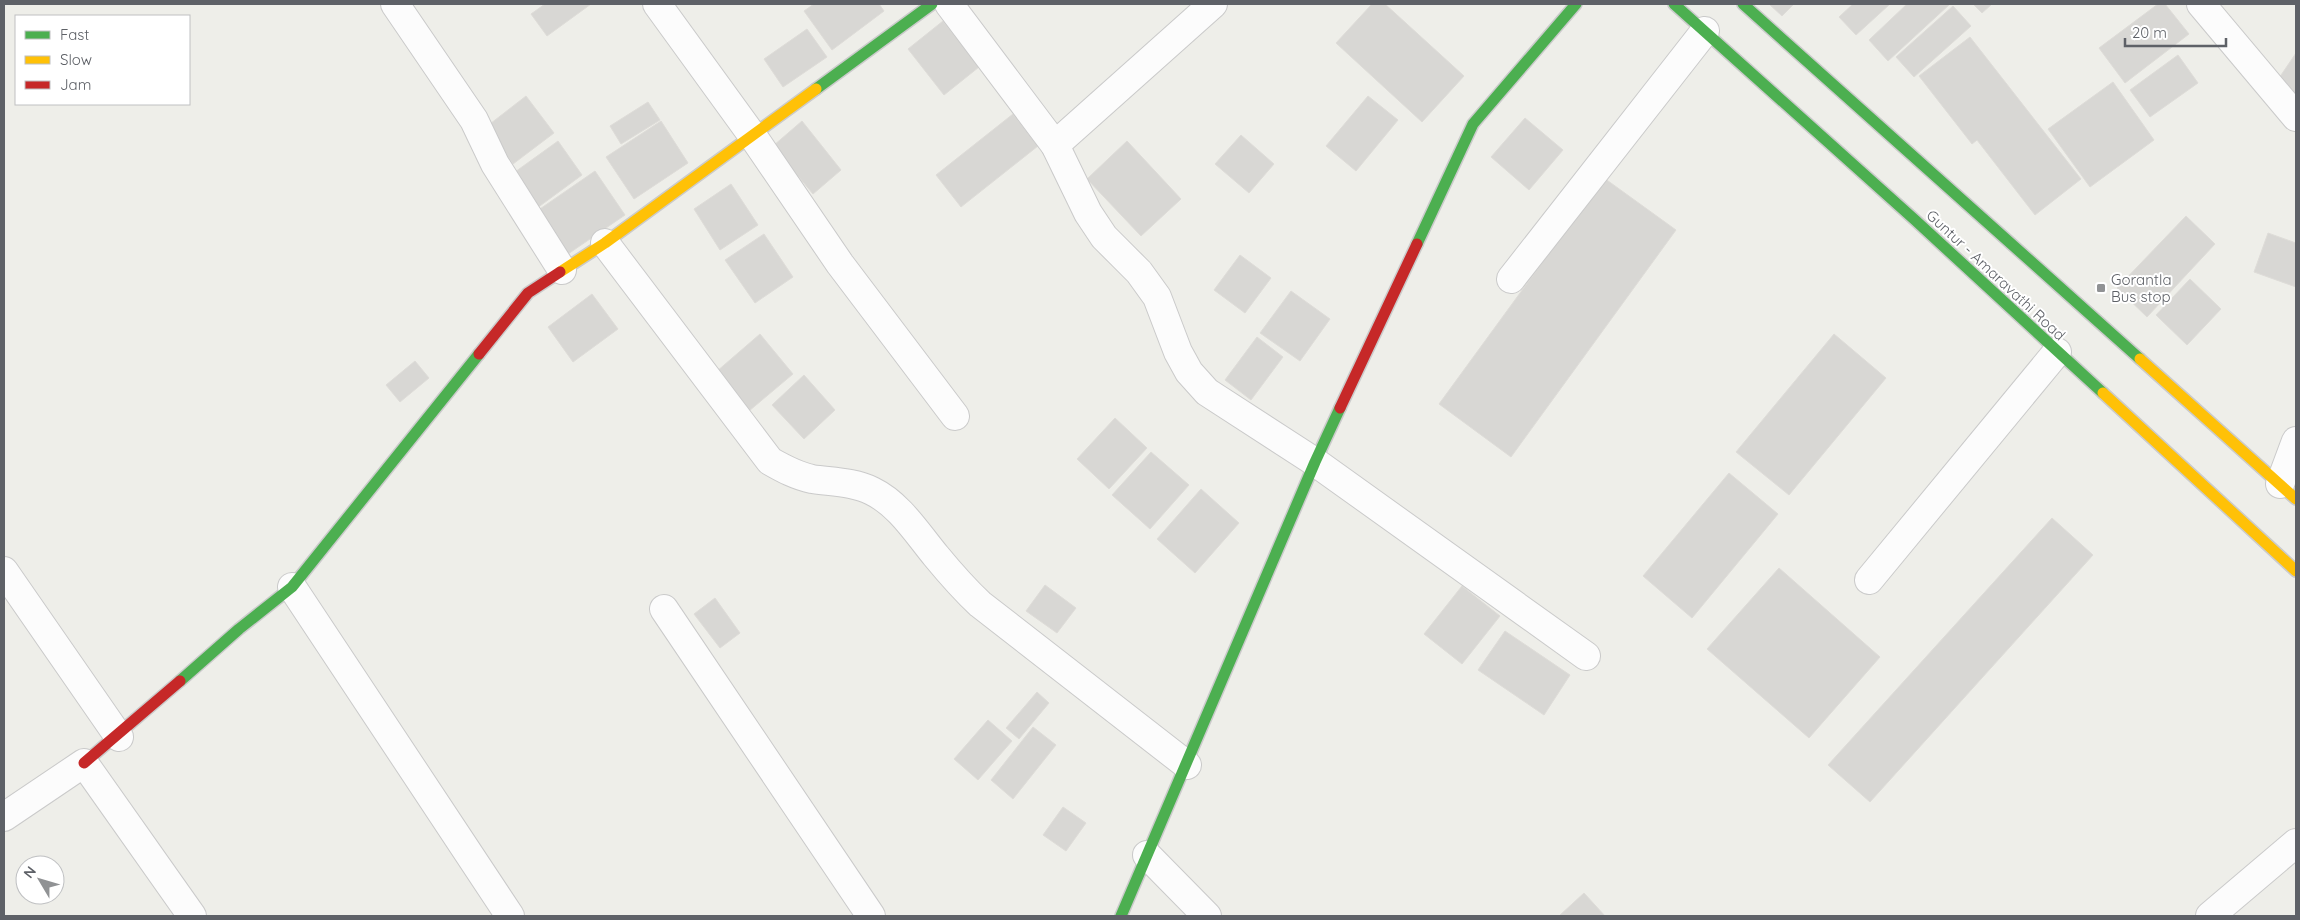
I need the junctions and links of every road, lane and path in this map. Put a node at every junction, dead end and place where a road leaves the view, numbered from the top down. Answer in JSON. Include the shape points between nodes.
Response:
{"nodes":[{"id":1,"x":395,"y":4,"type":"edge"},
{"id":2,"x":657,"y":4,"type":"edge"},
{"id":3,"x":1213,"y":4,"type":"edge"},
{"id":4,"x":1576,"y":4,"type":"edge"},
{"id":5,"x":1674,"y":4,"type":"edge"},
{"id":6,"x":1743,"y":4,"type":"edge"},
{"id":7,"x":2201,"y":4,"type":"edge"},
{"id":8,"x":931,"y":5,"type":"edge"},
{"id":9,"x":1705,"y":31,"type":"junction"},
{"id":10,"x":2296,"y":117,"type":"edge"},
{"id":11,"x":752,"y":135,"type":"junction"},
{"id":12,"x":1055,"y":145,"type":"junction"},
{"id":13,"x":605,"y":243,"type":"junction"},
{"id":14,"x":562,"y":270,"type":"junction"},
{"id":15,"x":1511,"y":279,"type":"dead end"},
{"id":16,"x":2057,"y":352,"type":"junction"},
{"id":17,"x":955,"y":416,"type":"dead end"},
{"id":18,"x":2296,"y":441,"type":"edge"},
{"id":19,"x":1315,"y":462,"type":"junction"},
{"id":20,"x":2288,"y":491,"type":"edge"},
{"id":21,"x":4,"y":571,"type":"edge"},
{"id":22,"x":2296,"y":571,"type":"edge"},
{"id":23,"x":1869,"y":580,"type":"dead end"},
{"id":24,"x":292,"y":587,"type":"junction"},
{"id":25,"x":664,"y":608,"type":"dead end"},
{"id":26,"x":1586,"y":656,"type":"dead end"},
{"id":27,"x":119,"y":737,"type":"junction"},
{"id":28,"x":84,"y":763,"type":"junction"},
{"id":29,"x":1187,"y":765,"type":"junction"},
{"id":30,"x":4,"y":818,"type":"edge"},
{"id":31,"x":2296,"y":843,"type":"edge"},
{"id":32,"x":1147,"y":855,"type":"junction"},
{"id":33,"x":192,"y":916,"type":"edge"},
{"id":34,"x":510,"y":916,"type":"edge"},
{"id":35,"x":871,"y":916,"type":"edge"},
{"id":36,"x":1121,"y":916,"type":"edge"},
{"id":37,"x":1207,"y":916,"type":"edge"},
{"id":38,"x":2210,"y":916,"type":"edge"}],
"edges":[{"from":1,"to":14,"type":"street","via":[[474,120],[495,164]]},
{"from":2,"to":11,"type":"street"},
{"from":3,"to":12,"type":"street"},
{"from":4,"to":19,"type":"main road","via":[[1473,124]]},
{"from":5,"to":9,"type":"main road","name":"Guntur - Amaravathi Road"},
{"from":6,"to":20,"type":"main road"},
{"from":7,"to":10,"type":"street"},
{"from":8,"to":11,"type":"main road"},
{"from":8,"to":12,"type":"street"},
{"from":9,"to":15,"type":"street"},
{"from":9,"to":16,"type":"main road","name":"Guntur - Amaravathi Road"},
{"from":11,"to":13,"type":"main road"},
{"from":11,"to":17,"type":"street","via":[[850,278]]},
{"from":12,"to":19,"type":"street","via":[[1088,213],[1104,237],[1139,272],[1157,297],[1188,372],[1207,392]]},
{"from":13,"to":14,"type":"main road"},
{"from":13,"to":29,"type":"street","via":[[770,461],[811,479],[871,490],[887,500],[980,604]]},
{"from":14,"to":24,"type":"main road","via":[[528,293]]},
{"from":16,"to":22,"type":"main road","name":"Guntur - Amaravathi Road"},
{"from":16,"to":23,"type":"street"},
{"from":18,"to":20,"type":"street"},
{"from":19,"to":26,"type":"street"},
{"from":19,"to":29,"type":"main road"},
{"from":21,"to":27,"type":"street"},
{"from":24,"to":27,"type":"main road","via":[[264,607]]},
{"from":24,"to":34,"type":"street"},
{"from":25,"to":35,"type":"street"},
{"from":27,"to":28,"type":"main road"},
{"from":28,"to":30,"type":"street"},
{"from":28,"to":33,"type":"street"},
{"from":29,"to":32,"type":"main road"},
{"from":31,"to":38,"type":"street"},
{"from":32,"to":36,"type":"main road"},
{"from":32,"to":37,"type":"street"}]}
